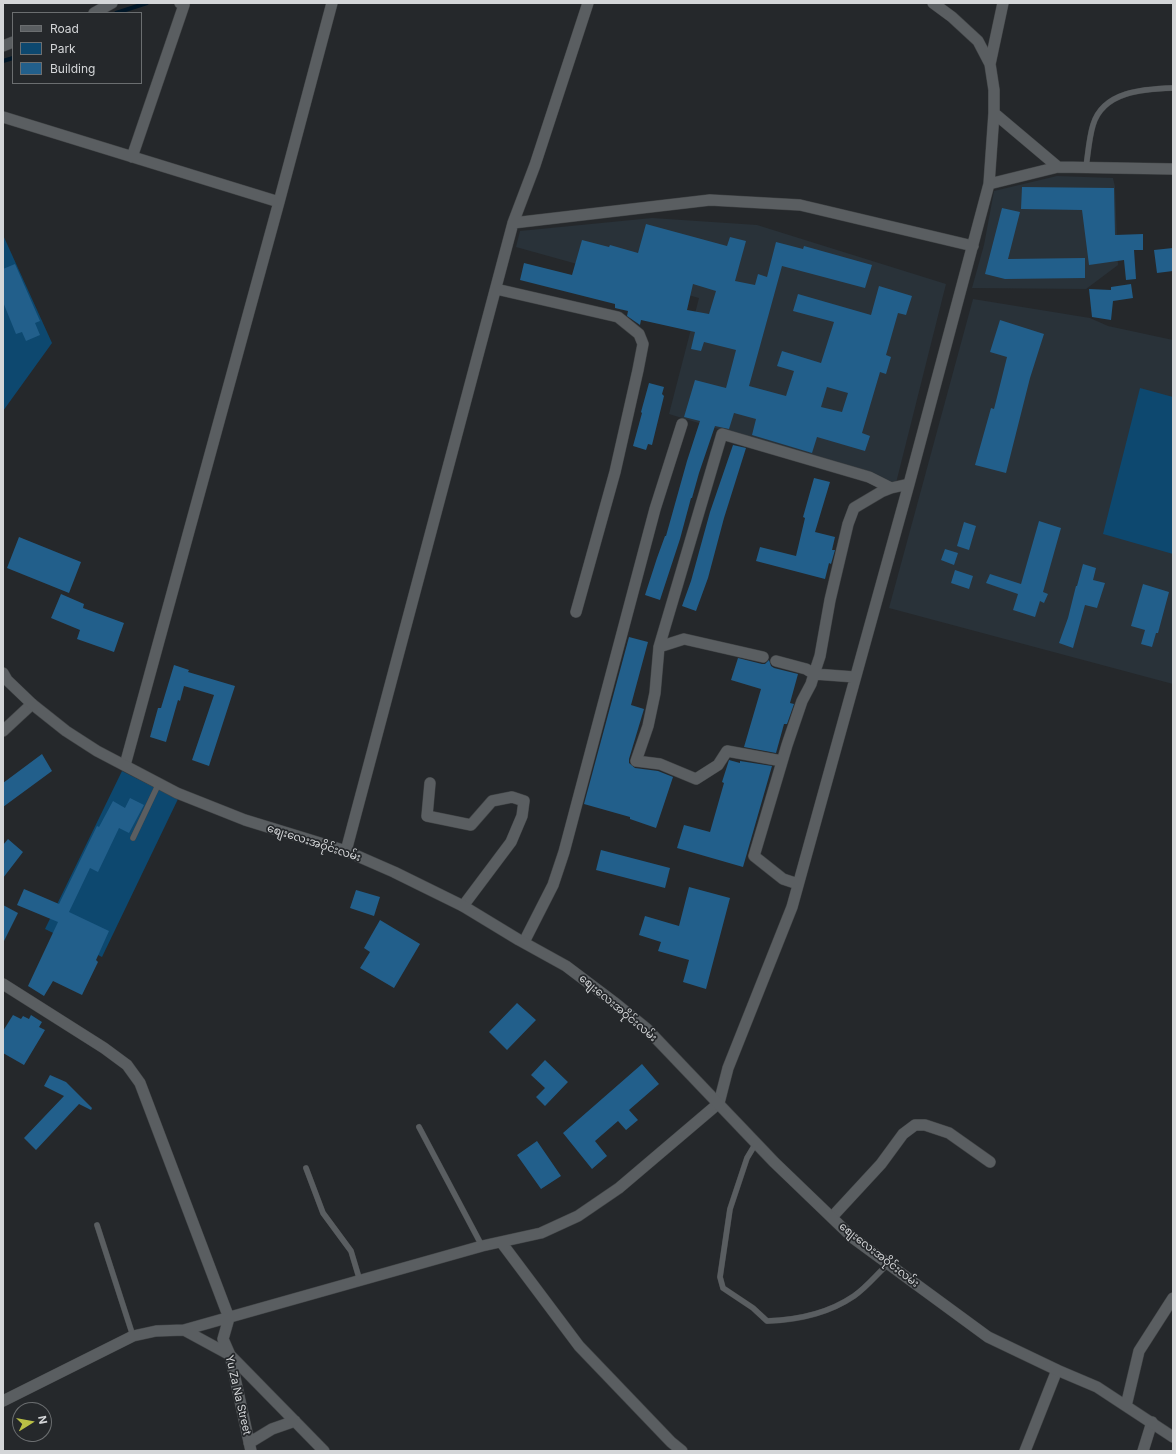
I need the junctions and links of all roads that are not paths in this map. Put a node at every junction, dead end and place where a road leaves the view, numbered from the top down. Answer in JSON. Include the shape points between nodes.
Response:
{"nodes":[{"id":1,"x":180,"y":3,"type":"edge"},
{"id":2,"x":332,"y":3,"type":"edge"},
{"id":3,"x":588,"y":3,"type":"edge"},
{"id":4,"x":933,"y":3,"type":"edge"},
{"id":5,"x":1003,"y":3,"type":"edge"},
{"id":6,"x":107,"y":4,"type":"edge"},
{"id":7,"x":95,"y":12,"type":"edge"},
{"id":8,"x":990,"y":64,"type":"junction"},
{"id":9,"x":1173,"y":88,"type":"edge"},
{"id":10,"x":994,"y":113,"type":"junction"},
{"id":11,"x":3,"y":116,"type":"edge"},
{"id":12,"x":132,"y":157,"type":"junction"},
{"id":13,"x":1058,"y":167,"type":"junction"},
{"id":14,"x":1086,"y":167,"type":"junction"},
{"id":15,"x":1173,"y":169,"type":"edge"},
{"id":16,"x":989,"y":184,"type":"junction"},
{"id":17,"x":279,"y":202,"type":"junction"},
{"id":18,"x":513,"y":223,"type":"junction"},
{"id":19,"x":973,"y":246,"type":"junction"},
{"id":20,"x":496,"y":289,"type":"junction"},
{"id":21,"x":682,"y":424,"type":"dead end"},
{"id":22,"x":910,"y":484,"type":"junction"},
{"id":23,"x":891,"y":488,"type":"junction"},
{"id":24,"x":576,"y":612,"type":"dead end"},
{"id":25,"x":659,"y":647,"type":"junction"},
{"id":26,"x":763,"y":657,"type":"dead end"},
{"id":27,"x":776,"y":661,"type":"dead end"},
{"id":28,"x":3,"y":673,"type":"edge"},
{"id":29,"x":814,"y":674,"type":"junction"},
{"id":30,"x":856,"y":677,"type":"junction"},
{"id":31,"x":32,"y":704,"type":"junction"},
{"id":32,"x":3,"y":731,"type":"edge"},
{"id":33,"x":782,"y":761,"type":"junction"},
{"id":34,"x":125,"y":765,"type":"junction"},
{"id":35,"x":430,"y":782,"type":"dead end"},
{"id":36,"x":159,"y":783,"type":"junction"},
{"id":37,"x":133,"y":838,"type":"dead end"},
{"id":38,"x":346,"y":851,"type":"junction"},
{"id":39,"x":798,"y":884,"type":"junction"},
{"id":40,"x":463,"y":906,"type":"junction"},
{"id":41,"x":524,"y":942,"type":"junction"},
{"id":42,"x":3,"y":984,"type":"edge"},
{"id":43,"x":719,"y":1103,"type":"junction"},
{"id":44,"x":419,"y":1127,"type":"dead end"},
{"id":45,"x":756,"y":1142,"type":"junction"},
{"id":46,"x":990,"y":1162,"type":"dead end"},
{"id":47,"x":306,"y":1168,"type":"dead end"},
{"id":48,"x":832,"y":1217,"type":"junction"},
{"id":49,"x":97,"y":1225,"type":"dead end"},
{"id":50,"x":501,"y":1242,"type":"junction"},
{"id":51,"x":482,"y":1246,"type":"junction"},
{"id":52,"x":888,"y":1264,"type":"junction"},
{"id":53,"x":360,"y":1281,"type":"junction"},
{"id":54,"x":1173,"y":1298,"type":"edge"},
{"id":55,"x":229,"y":1318,"type":"junction"},
{"id":56,"x":184,"y":1330,"type":"junction"},
{"id":57,"x":133,"y":1336,"type":"junction"},
{"id":58,"x":230,"y":1356,"type":"junction"},
{"id":59,"x":1057,"y":1370,"type":"junction"},
{"id":60,"x":3,"y":1400,"type":"edge"},
{"id":61,"x":1126,"y":1406,"type":"junction"},
{"id":62,"x":295,"y":1421,"type":"junction"},
{"id":63,"x":1152,"y":1422,"type":"junction"},
{"id":64,"x":1173,"y":1437,"type":"edge"},
{"id":65,"x":250,"y":1447,"type":"edge"},
{"id":66,"x":324,"y":1451,"type":"edge"},
{"id":67,"x":682,"y":1451,"type":"edge"},
{"id":68,"x":1025,"y":1451,"type":"edge"},
{"id":69,"x":1143,"y":1451,"type":"edge"}],
"edges":[{"from":1,"to":12,"type":"street","via":[[184,5]]},
{"from":2,"to":17,"type":"street"},
{"from":3,"to":18,"type":"street"},
{"from":4,"to":8,"type":"street","via":[[978,41]]},
{"from":5,"to":8,"type":"street"},
{"from":6,"to":7,"type":"street"},
{"from":8,"to":10,"type":"street"},
{"from":9,"to":14,"type":"lane","via":[[1145,89],[1116,98],[1100,110],[1093,125]]},
{"from":10,"to":13,"type":"street"},
{"from":10,"to":16,"type":"street"},
{"from":11,"to":12,"type":"street"},
{"from":12,"to":17,"type":"street"},
{"from":13,"to":14,"type":"street"},
{"from":13,"to":16,"type":"street"},
{"from":14,"to":15,"type":"street"},
{"from":16,"to":19,"type":"street"},
{"from":17,"to":34,"type":"street"},
{"from":18,"to":19,"type":"street","via":[[710,200],[800,205]]},
{"from":18,"to":20,"type":"street"},
{"from":19,"to":22,"type":"street"},
{"from":20,"to":24,"type":"street","via":[[618,317],[639,334],[643,344],[615,472]]},
{"from":20,"to":38,"type":"street"},
{"from":21,"to":41,"type":"street","via":[[655,509],[564,852],[553,885]]},
{"from":22,"to":23,"type":"street"},
{"from":22,"to":30,"type":"street"},
{"from":23,"to":25,"type":"street","via":[[869,477],[722,434]]},
{"from":23,"to":29,"type":"street","via":[[854,508],[848,524]]},
{"from":25,"to":26,"type":"street","via":[[684,639]]},
{"from":25,"to":33,"type":"street","via":[[655,693],[648,726],[636,761],[660,764],[696,779],[718,765],[727,751]]},
{"from":27,"to":29,"type":"street","via":[[806,669]]},
{"from":28,"to":31,"type":"street","name":"စျေးလေးအဝိုင်းလမ်း"},
{"from":29,"to":30,"type":"street"},
{"from":29,"to":33,"type":"street","via":[[802,700]]},
{"from":30,"to":39,"type":"street"},
{"from":31,"to":32,"type":"street"},
{"from":31,"to":34,"type":"street","name":"စျေးလေးအဝိုင်းလမ်း","via":[[66,731]]},
{"from":33,"to":39,"type":"street","via":[[754,856],[782,879]]},
{"from":34,"to":36,"type":"street","name":"စျေးလေးအဝိုင်းလမ်း"},
{"from":35,"to":40,"type":"street","via":[[427,816],[471,825],[492,801],[512,797],[524,801],[522,816],[511,842]]},
{"from":36,"to":37,"type":"lane"},
{"from":36,"to":38,"type":"street","name":"စျေးလေးအဝိုင်းလမ်း","via":[[177,793],[245,820]]},
{"from":38,"to":40,"type":"street","name":"စျေးလေးအဝိုင်းလမ်း"},
{"from":39,"to":43,"type":"street","via":[[792,907],[728,1068]]},
{"from":40,"to":41,"type":"street","name":"စျေးလေးအဝိုင်းလမ်း"},
{"from":41,"to":43,"type":"street","name":"စျေးလေးအဝိုင်းလမ်း","via":[[566,966],[647,1029]]},
{"from":42,"to":55,"type":"street","via":[[104,1048],[126,1065],[140,1083]]},
{"from":43,"to":45,"type":"street","name":"စျေးလေးအဝိုင်းလမ်း"},
{"from":43,"to":50,"type":"street","via":[[619,1188],[578,1216],[541,1232]]},
{"from":44,"to":51,"type":"lane"},
{"from":45,"to":48,"type":"street","name":"စျေးလေးအဝိုင်းလမ်း"},
{"from":45,"to":52,"type":"lane","via":[[747,1158],[730,1209],[720,1277],[723,1288],[767,1321],[785,1320],[828,1310],[856,1295]]},
{"from":46,"to":48,"type":"street","via":[[949,1133],[925,1125],[915,1125],[903,1134],[882,1164]]},
{"from":47,"to":53,"type":"lane","via":[[323,1213],[351,1251]]},
{"from":48,"to":52,"type":"street","name":"စျေးလေးအဝိုင်းလမ်း","via":[[853,1238]]},
{"from":49,"to":57,"type":"lane"},
{"from":50,"to":51,"type":"street"},
{"from":50,"to":67,"type":"street","via":[[579,1346]]},
{"from":51,"to":53,"type":"street"},
{"from":52,"to":59,"type":"street","name":"စျေးလေးအဝိုင်းလမ်း","via":[[988,1337]]},
{"from":53,"to":55,"type":"street"},
{"from":54,"to":61,"type":"street","via":[[1139,1351]]},
{"from":55,"to":56,"type":"street"},
{"from":55,"to":58,"type":"street","name":"Yu Za Na Street","via":[[223,1339]]},
{"from":56,"to":57,"type":"street","via":[[156,1331]]},
{"from":56,"to":58,"type":"street"},
{"from":57,"to":60,"type":"street"},
{"from":58,"to":62,"type":"street"},
{"from":58,"to":65,"type":"street","name":"Yu Za Na Street"},
{"from":59,"to":61,"type":"street","name":"စျေးလေးအဝိုင်းလမ်း","via":[[1097,1387]]},
{"from":59,"to":68,"type":"street"},
{"from":61,"to":63,"type":"street","name":"စျေးလေးအဝိုင်းလမ်း"},
{"from":62,"to":65,"type":"street","via":[[272,1429]]},
{"from":62,"to":66,"type":"street"},
{"from":63,"to":64,"type":"street","name":"စျေးလေးအဝိုင်းလမ်း"},
{"from":63,"to":69,"type":"street"}]}
